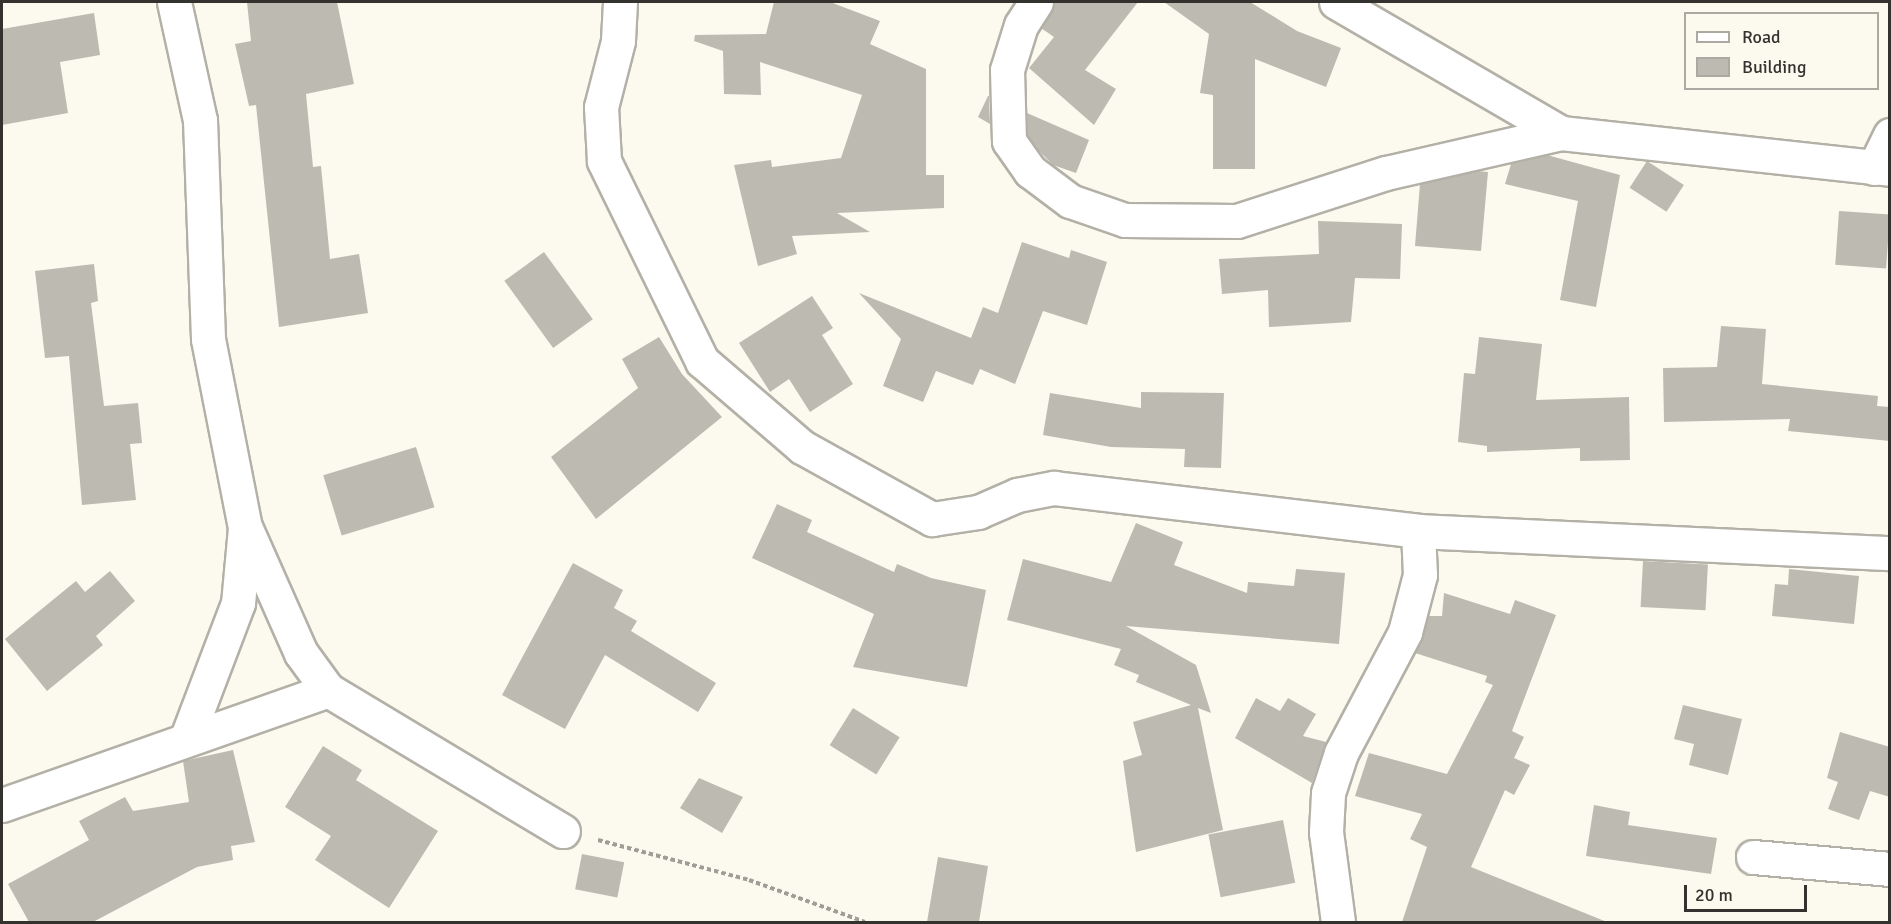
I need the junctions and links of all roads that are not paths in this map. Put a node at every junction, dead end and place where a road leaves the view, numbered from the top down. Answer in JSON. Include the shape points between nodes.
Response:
{"nodes":[{"id":1,"x":174,"y":2,"type":"edge"},
{"id":2,"x":620,"y":2,"type":"edge"},
{"id":3,"x":1036,"y":2,"type":"edge"},
{"id":4,"x":1336,"y":2,"type":"edge"},
{"id":5,"x":1561,"y":133,"type":"junction"},
{"id":6,"x":1890,"y":135,"type":"edge"},
{"id":7,"x":1882,"y":169,"type":"edge"},
{"id":8,"x":245,"y":528,"type":"junction"},
{"id":9,"x":1418,"y":531,"type":"junction"},
{"id":10,"x":1890,"y":553,"type":"edge"},
{"id":11,"x":328,"y":690,"type":"junction"},
{"id":12,"x":187,"y":737,"type":"junction"},
{"id":13,"x":2,"y":806,"type":"edge"},
{"id":14,"x":563,"y":831,"type":"road end"},
{"id":15,"x":1752,"y":857,"type":"dead end"},
{"id":16,"x":1890,"y":869,"type":"edge"},
{"id":17,"x":1338,"y":922,"type":"edge"}],
"edges":[{"from":1,"to":8,"type":"street","via":[[200,120],[208,339]]},
{"from":2,"to":9,"type":"street","via":[[618,41],[601,107],[604,161],[702,361],[802,447],[932,519],[978,513],[1017,495],[1054,488]]},
{"from":3,"to":5,"type":"street","via":[[1021,25],[1007,70],[1009,141],[1030,171],[1070,201],[1125,220],[1237,222],[1386,173]]},
{"from":4,"to":5,"type":"street"},
{"from":5,"to":7,"type":"street"},
{"from":6,"to":7,"type":"street"},
{"from":8,"to":11,"type":"street","via":[[301,653]]},
{"from":8,"to":12,"type":"street","via":[[238,603]]},
{"from":9,"to":10,"type":"street"},
{"from":9,"to":17,"type":"street","via":[[1420,575],[1405,632],[1341,753],[1328,793],[1326,832]]},
{"from":11,"to":12,"type":"street"},
{"from":11,"to":14,"type":"street"},
{"from":12,"to":13,"type":"street"},
{"from":15,"to":16,"type":"street"}]}
